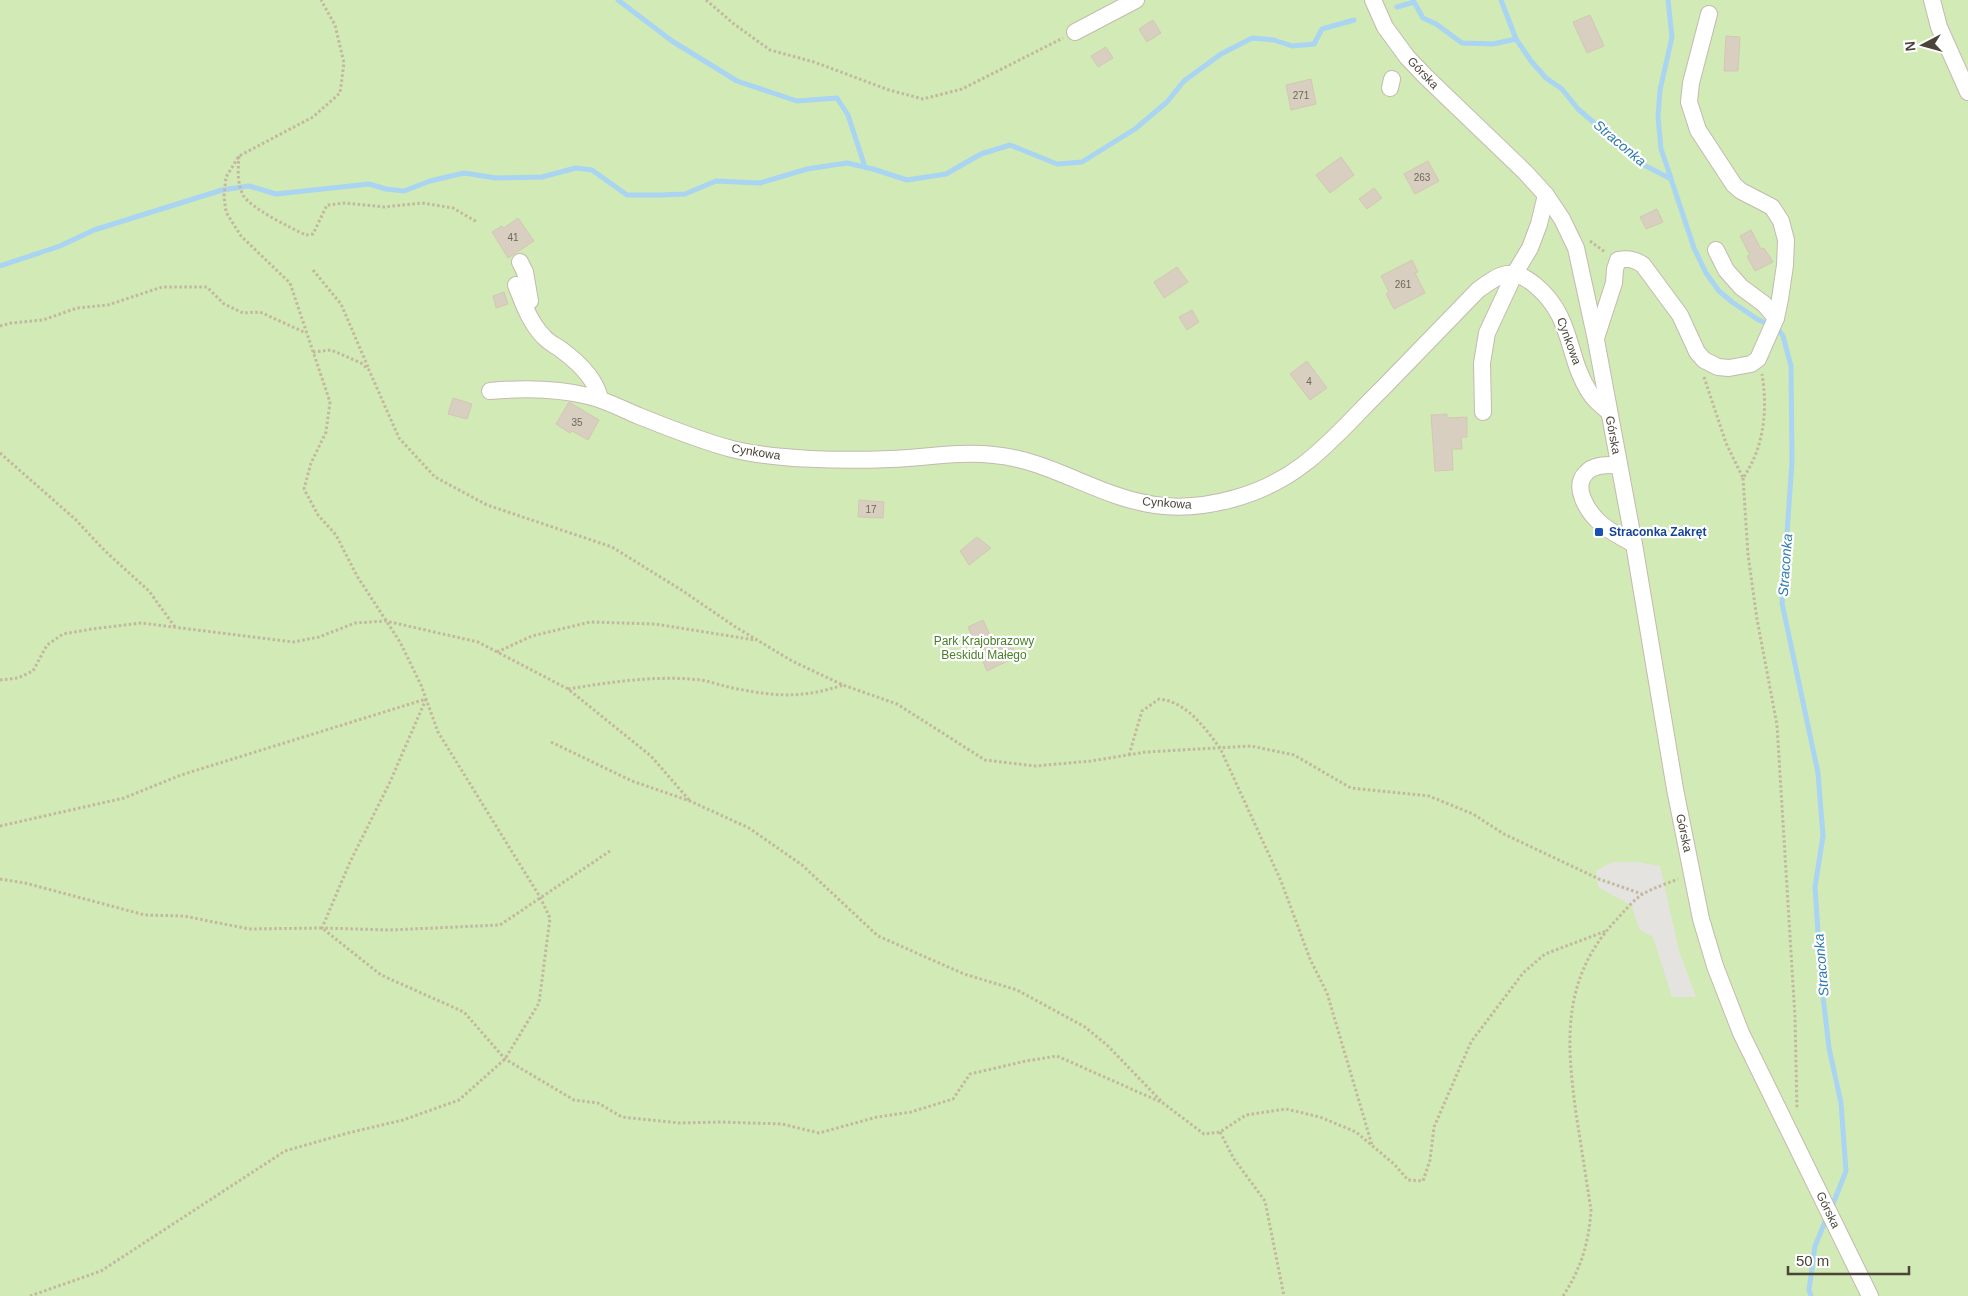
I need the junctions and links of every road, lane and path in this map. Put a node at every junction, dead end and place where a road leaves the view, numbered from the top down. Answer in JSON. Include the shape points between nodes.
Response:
{"nodes":[{"id":1,"x":321,"y":0,"type":"edge"},
{"id":2,"x":706,"y":0,"type":"edge"},
{"id":3,"x":1136,"y":0,"type":"edge"},
{"id":4,"x":1373,"y":0,"type":"edge"},
{"id":5,"x":1932,"y":0,"type":"edge"},
{"id":6,"x":1709,"y":14,"type":"dead end"},
{"id":7,"x":1075,"y":32,"type":"joint"},
{"id":8,"x":1968,"y":92,"type":"edge"},
{"id":9,"x":239,"y":156,"type":"junction"},
{"id":10,"x":1546,"y":195,"type":"junction"},
{"id":11,"x":478,"y":222,"type":"dead end"},
{"id":12,"x":1568,"y":230,"type":"junction"},
{"id":13,"x":1716,"y":250,"type":"dead end"},
{"id":14,"x":1618,"y":260,"type":"junction"},
{"id":15,"x":520,"y":262,"type":"dead end"},
{"id":16,"x":313,"y":270,"type":"dead end"},
{"id":17,"x":1514,"y":273,"type":"junction"},
{"id":18,"x":516,"y":286,"type":"dead end"},
{"id":19,"x":1776,"y":318,"type":"junction"},
{"id":20,"x":531,"y":321,"type":"junction"},
{"id":21,"x":0,"y":326,"type":"edge"},
{"id":22,"x":307,"y":334,"type":"junction"},
{"id":23,"x":1596,"y":340,"type":"junction"},
{"id":24,"x":313,"y":352,"type":"junction"},
{"id":25,"x":1697,"y":352,"type":"junction"},
{"id":26,"x":1758,"y":359,"type":"junction"},
{"id":27,"x":369,"y":370,"type":"junction"},
{"id":28,"x":490,"y":392,"type":"dead end"},
{"id":29,"x":600,"y":399,"type":"junction"},
{"id":30,"x":1483,"y":412,"type":"dead end"},
{"id":31,"x":1609,"y":412,"type":"junction"},
{"id":32,"x":0,"y":453,"type":"edge"},
{"id":33,"x":1619,"y":465,"type":"junction"},
{"id":34,"x":1743,"y":478,"type":"junction"},
{"id":35,"x":1634,"y":544,"type":"junction"},
{"id":36,"x":386,"y":620,"type":"junction"},
{"id":37,"x":175,"y":627,"type":"junction"},
{"id":38,"x":758,"y":641,"type":"junction"},
{"id":39,"x":497,"y":652,"type":"junction"},
{"id":40,"x":0,"y":680,"type":"edge"},
{"id":41,"x":843,"y":684,"type":"junction"},
{"id":42,"x":568,"y":689,"type":"junction"},
{"id":43,"x":426,"y":698,"type":"junction"},
{"id":44,"x":551,"y":742,"type":"dead end"},
{"id":45,"x":1220,"y":748,"type":"junction"},
{"id":46,"x":1129,"y":755,"type":"junction"},
{"id":47,"x":690,"y":801,"type":"junction"},
{"id":48,"x":0,"y":826,"type":"edge"},
{"id":49,"x":610,"y":851,"type":"dead end"},
{"id":50,"x":1692,"y":874,"type":"junction"},
{"id":51,"x":0,"y":879,"type":"edge"},
{"id":52,"x":1642,"y":894,"type":"junction"},
{"id":53,"x":540,"y":897,"type":"junction"},
{"id":54,"x":322,"y":928,"type":"junction"},
{"id":55,"x":1606,"y":931,"type":"junction"},
{"id":56,"x":505,"y":1059,"type":"junction"},
{"id":57,"x":1163,"y":1103,"type":"junction"},
{"id":58,"x":1797,"y":1110,"type":"dead end"},
{"id":59,"x":1220,"y":1132,"type":"junction"},
{"id":60,"x":1372,"y":1145,"type":"junction"},
{"id":61,"x":30,"y":1296,"type":"edge"},
{"id":62,"x":1284,"y":1296,"type":"edge"},
{"id":63,"x":1563,"y":1296,"type":"edge"},
{"id":64,"x":1870,"y":1296,"type":"edge"}],
"edges":[{"from":1,"to":9,"type":"path","via":[[334,25],[344,63],[340,93],[314,117]]},
{"from":2,"to":7,"type":"path","via":[[770,50],[923,99],[962,89]]},
{"from":3,"to":7,"type":"street"},
{"from":4,"to":10,"type":"street","name":"Górska","via":[[1385,27],[1407,57]]},
{"from":5,"to":8,"type":"street","via":[[1939,27]]},
{"from":6,"to":19,"type":"street","via":[[1691,83],[1689,102],[1692,116],[1734,185],[1772,207],[1781,221],[1787,252]]},
{"from":9,"to":11,"type":"path","via":[[238,178],[244,197],[262,211],[306,235],[313,234],[327,205],[346,203],[384,207],[422,203],[453,208]]},
{"from":9,"to":22,"type":"path","via":[[226,177],[226,212],[241,236],[290,283]]},
{"from":10,"to":12,"type":"street","name":"Górska"},
{"from":10,"to":17,"type":"street","via":[[1530,248]]},
{"from":12,"to":14,"type":"path"},
{"from":12,"to":23,"type":"street","name":"Górska","via":[[1582,269]]},
{"from":13,"to":19,"type":"street","via":[[1740,287],[1764,304]]},
{"from":14,"to":23,"type":"street","name":"Górska","via":[[1614,284]]},
{"from":14,"to":25,"type":"street","via":[[1626,258],[1643,265],[1680,315]]},
{"from":15,"to":20,"type":"street","via":[[525,272]]},
{"from":16,"to":27,"type":"path","via":[[341,304]]},
{"from":17,"to":29,"type":"street","name":"Cynkowa","via":[[1492,280],[1478,290],[1304,464],[1264,487],[1215,503],[1175,506],[1140,502],[1102,491],[1033,462],[993,454],[887,459],[760,454],[710,442]]},
{"from":17,"to":30,"type":"street","via":[[1487,333],[1482,363]]},
{"from":17,"to":31,"type":"street","name":"Cynkowa","via":[[1524,276],[1553,302],[1589,393]]},
{"from":18,"to":20,"type":"street"},
{"from":19,"to":26,"type":"street"},
{"from":20,"to":29,"type":"street","via":[[544,338],[581,367],[598,388]]},
{"from":21,"to":22,"type":"path","via":[[43,320],[77,308],[108,305],[162,287],[207,287],[230,307],[243,313],[260,312]]},
{"from":22,"to":24,"type":"path"},
{"from":23,"to":31,"type":"street","name":"Górska"},
{"from":24,"to":27,"type":"path","via":[[331,350],[361,362]]},
{"from":24,"to":36,"type":"path","via":[[330,402],[326,432],[311,463],[304,489],[318,515],[336,535],[357,576]]},
{"from":25,"to":26,"type":"street","via":[[1718,368],[1742,366]]},
{"from":25,"to":34,"type":"path","via":[[1723,434]]},
{"from":26,"to":34,"type":"path","via":[[1764,388],[1762,436]]},
{"from":27,"to":38,"type":"path","via":[[399,438],[435,477],[487,505],[612,547]]},
{"from":28,"to":29,"type":"street","name":"Cynkowa","via":[[518,388],[578,393]]},
{"from":31,"to":33,"type":"street","name":"Górska"},
{"from":32,"to":37,"type":"path","via":[[75,518],[105,551],[150,591]]},
{"from":33,"to":35,"type":"street","name":"Górska"},
{"from":33,"to":35,"type":"street","via":[[1604,465],[1585,473],[1581,494],[1584,504],[1597,521]]},
{"from":34,"to":58,"type":"path","via":[[1748,555],[1777,725],[1795,1017]]},
{"from":35,"to":50,"type":"street","name":"Górska"},
{"from":36,"to":37,"type":"path","via":[[355,623],[319,637],[293,642]]},
{"from":36,"to":39,"type":"path","via":[[478,642]]},
{"from":36,"to":43,"type":"path","via":[[422,684]]},
{"from":37,"to":40,"type":"path","via":[[141,623],[64,634],[47,645],[33,671],[18,678]]},
{"from":38,"to":39,"type":"path","via":[[654,624],[590,622],[532,636]]},
{"from":38,"to":41,"type":"path"},
{"from":39,"to":42,"type":"path"},
{"from":41,"to":42,"type":"path","via":[[819,693],[784,696],[702,680],[670,678]]},
{"from":41,"to":46,"type":"path","via":[[896,704],[985,760],[1035,766]]},
{"from":42,"to":47,"type":"path","via":[[651,756]]},
{"from":43,"to":48,"type":"path","via":[[181,775],[124,798]]},
{"from":43,"to":53,"type":"path","via":[[438,732]]},
{"from":43,"to":54,"type":"path"},
{"from":44,"to":47,"type":"path","via":[[632,781]]},
{"from":45,"to":46,"type":"path"},
{"from":45,"to":46,"type":"path","via":[[1190,712],[1170,700],[1159,699],[1142,711]]},
{"from":45,"to":52,"type":"path","via":[[1251,746],[1294,755],[1350,788],[1429,796],[1473,814],[1504,834],[1600,879]]},
{"from":45,"to":60,"type":"path","via":[[1282,881],[1310,959],[1327,993]]},
{"from":47,"to":57,"type":"path","via":[[749,828],[802,865],[878,936],[964,974],[1017,990],[1085,1027]]},
{"from":49,"to":53,"type":"path"},
{"from":50,"to":52,"type":"path"},
{"from":50,"to":64,"type":"street","name":"Górska","via":[[1715,966],[1736,1022]]},
{"from":51,"to":54,"type":"path","via":[[145,915],[184,916],[249,929]]},
{"from":52,"to":55,"type":"path"},
{"from":53,"to":54,"type":"path","via":[[500,925],[390,930]]},
{"from":53,"to":56,"type":"path","via":[[550,918],[539,1003]]},
{"from":54,"to":56,"type":"path","via":[[381,975],[464,1012]]},
{"from":55,"to":60,"type":"path","via":[[1545,954],[1524,972],[1471,1042],[1434,1126],[1430,1160],[1423,1182],[1408,1180]]},
{"from":55,"to":63,"type":"path","via":[[1591,952],[1573,999],[1570,1063],[1591,1210],[1584,1256]]},
{"from":56,"to":57,"type":"path","via":[[574,1100],[598,1103],[622,1117],[679,1123],[782,1124],[820,1133],[953,1099],[970,1074],[1057,1056]]},
{"from":56,"to":61,"type":"path","via":[[459,1100],[402,1120],[286,1151],[101,1271]]},
{"from":57,"to":59,"type":"path","via":[[1204,1134]]},
{"from":59,"to":60,"type":"path","via":[[1246,1115],[1286,1109],[1320,1116],[1356,1132]]},
{"from":59,"to":62,"type":"path","via":[[1234,1159],[1265,1201]]}]}
